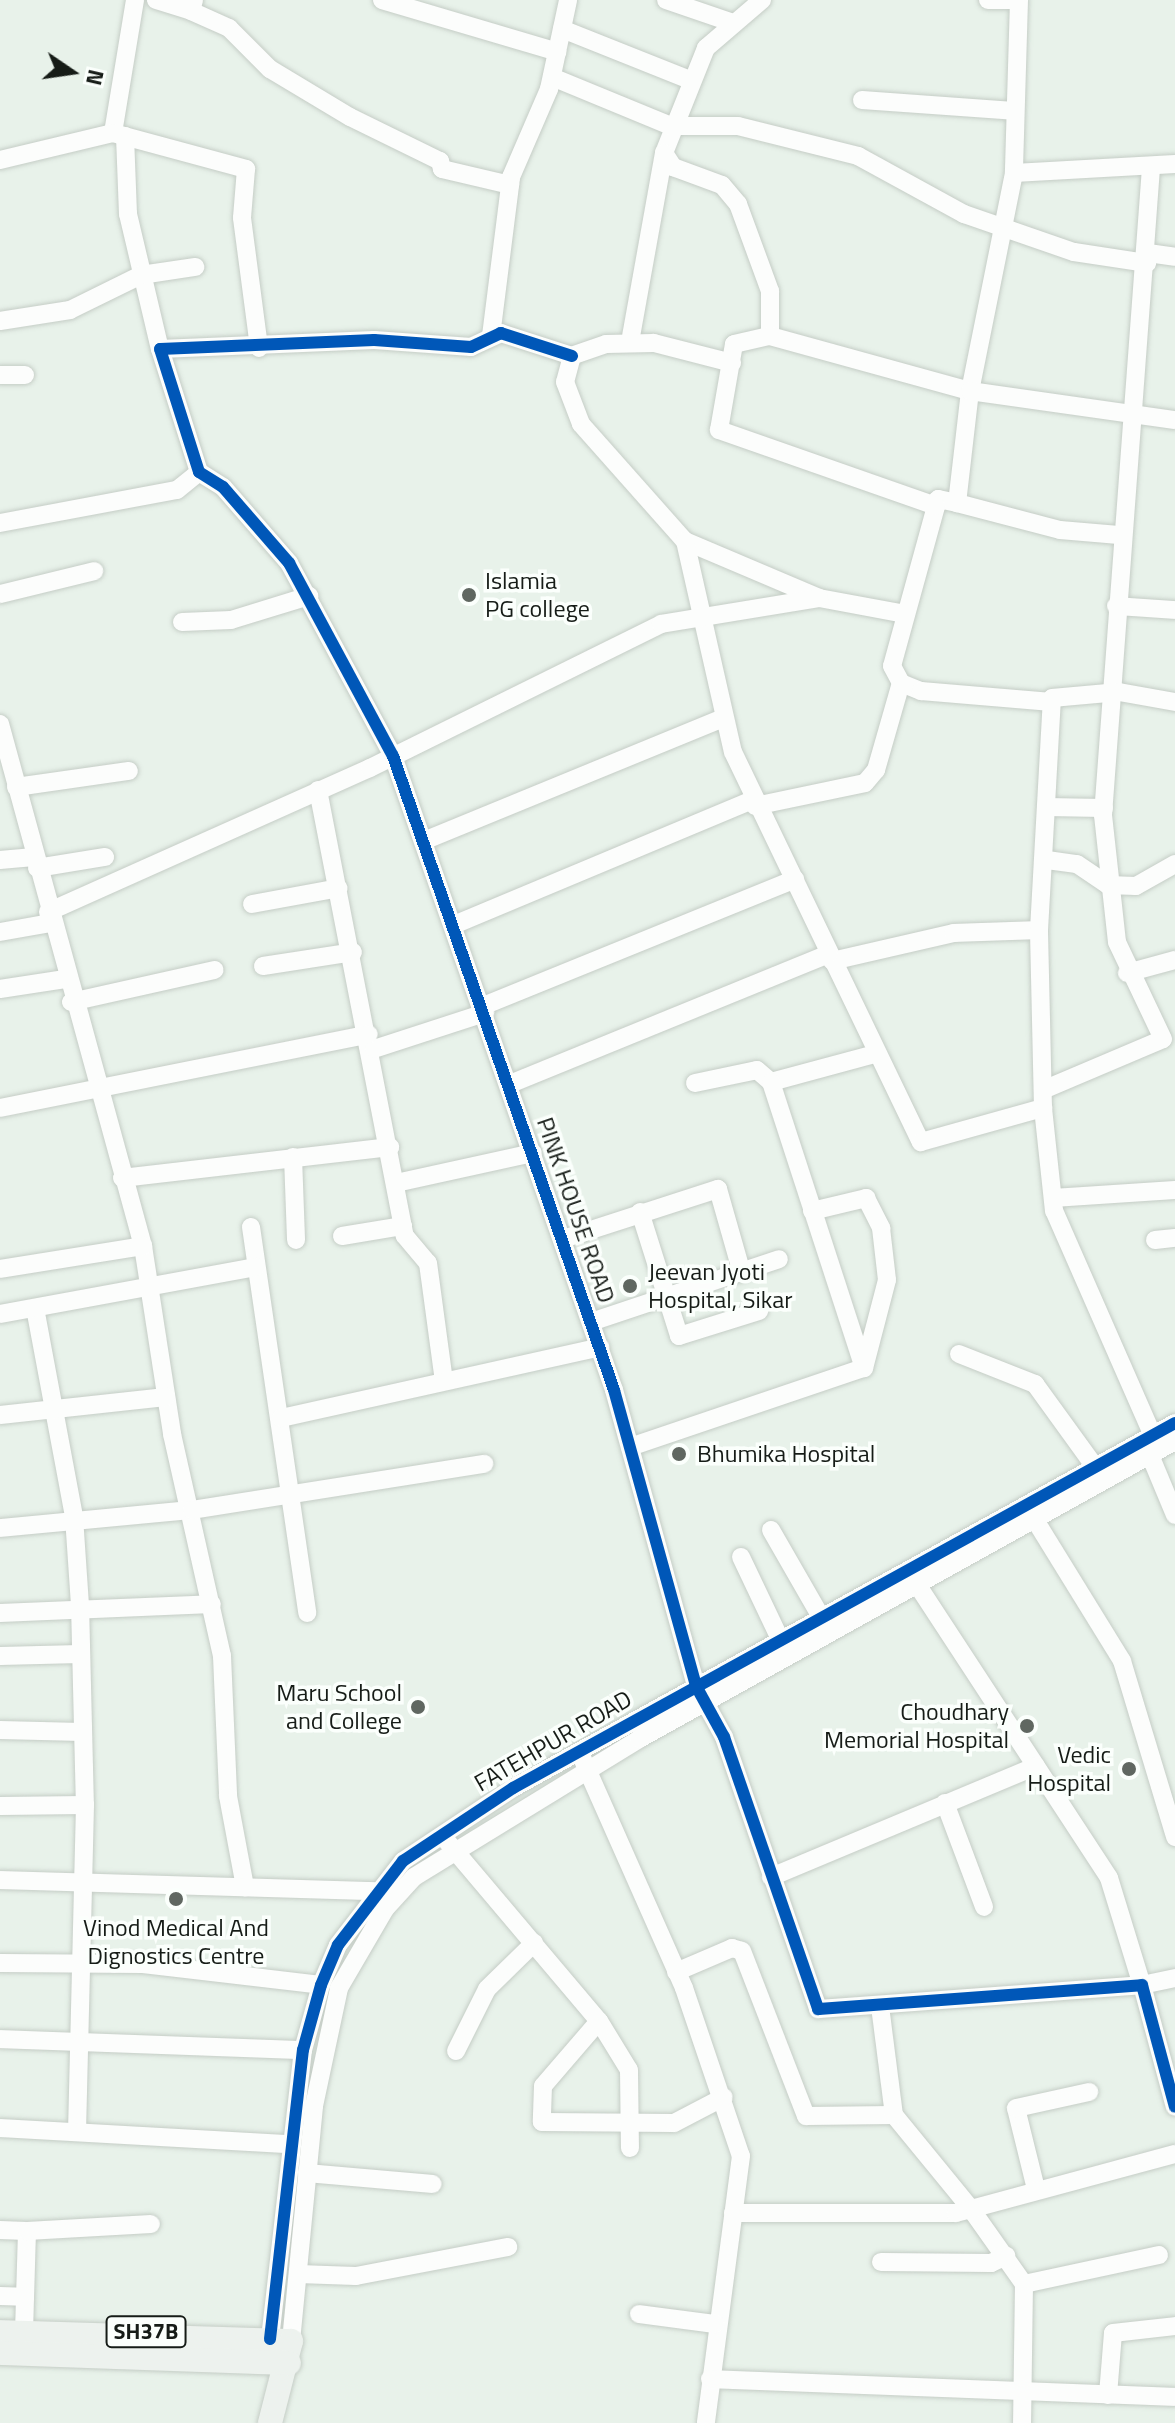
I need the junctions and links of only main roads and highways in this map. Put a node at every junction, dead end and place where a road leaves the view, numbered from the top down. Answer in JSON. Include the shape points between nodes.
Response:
{"nodes":[{"id":1,"x":12,"y":2332,"type":"edge"},
{"id":2,"x":280,"y":2351,"type":"junction"},
{"id":3,"x":0,"y":2353,"type":"edge"},
{"id":4,"x":271,"y":2419,"type":"edge"}],
"edges":[{"from":1,"to":2,"type":"main road","number":"SH37B"},
{"from":2,"to":3,"type":"main road","number":"SH37B"},
{"from":2,"to":4,"type":"main road"}]}
